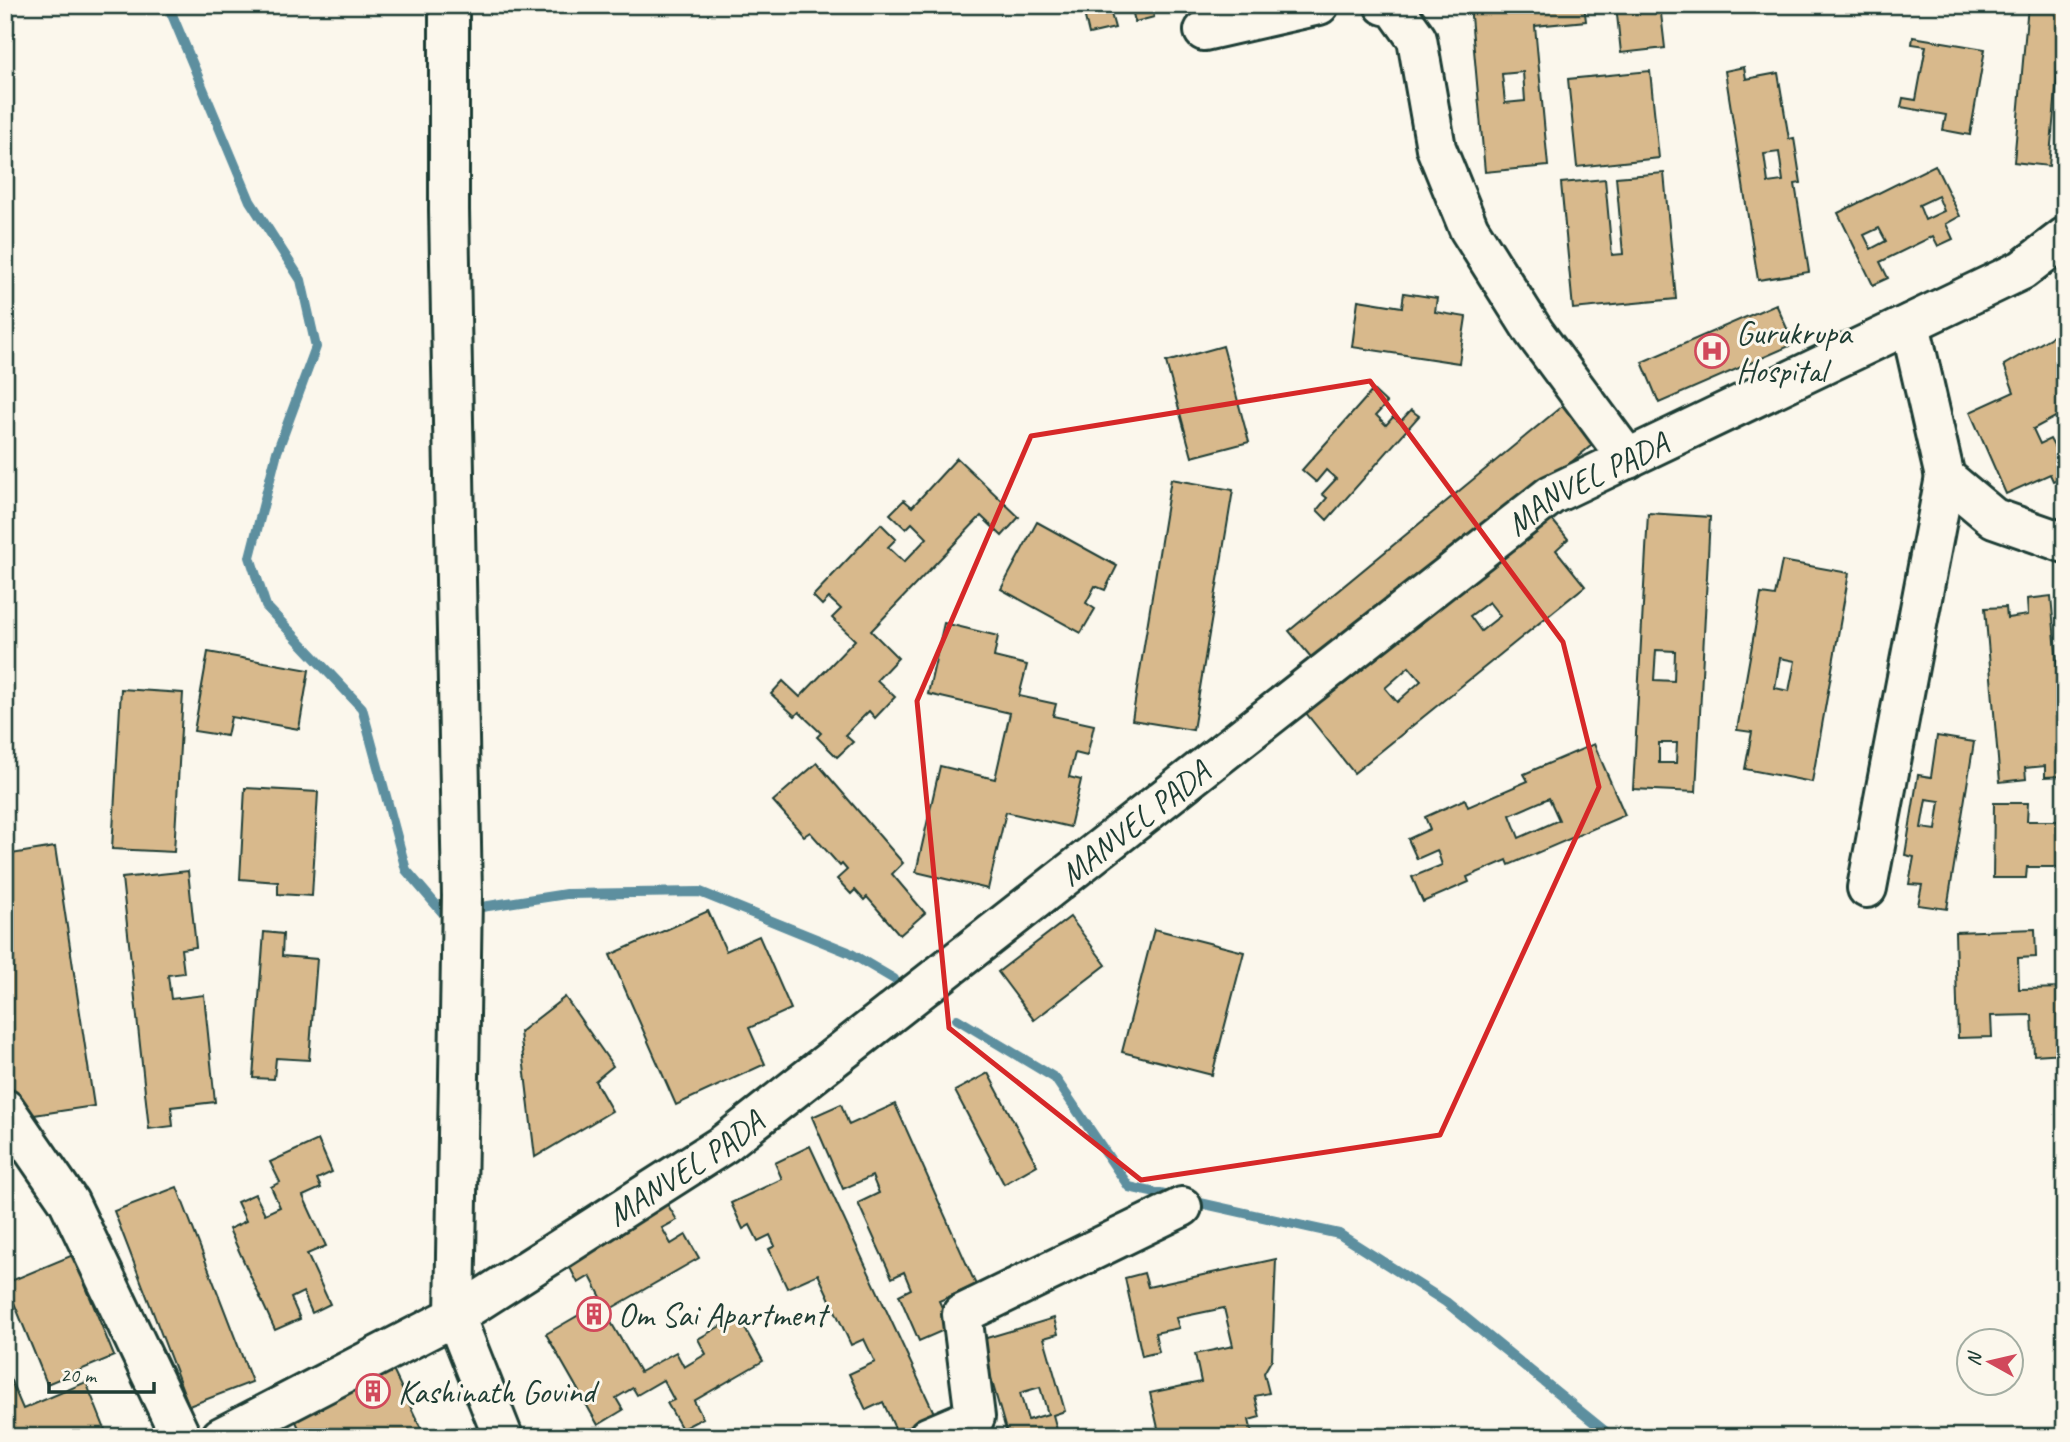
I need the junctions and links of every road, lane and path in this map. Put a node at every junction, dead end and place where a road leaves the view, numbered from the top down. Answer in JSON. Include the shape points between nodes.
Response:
{"nodes":[{"id":1,"x":449,"y":5,"type":"edge"},
{"id":2,"x":1319,"y":5,"type":"edge"},
{"id":3,"x":1384,"y":5,"type":"edge"},
{"id":4,"x":1204,"y":31,"type":"dead end"},
{"id":5,"x":2065,"y":237,"type":"edge"},
{"id":6,"x":1910,"y":324,"type":"junction"},
{"id":7,"x":1628,"y":458,"type":"junction"},
{"id":8,"x":1945,"y":477,"type":"junction"},
{"id":9,"x":2065,"y":543,"type":"edge"},
{"id":10,"x":1867,"y":888,"type":"dead end"},
{"id":11,"x":5,"y":1109,"type":"edge"},
{"id":12,"x":1182,"y":1207,"type":"dead end"},
{"id":13,"x":455,"y":1316,"type":"junction"},
{"id":14,"x":979,"y":1427,"type":"edge"},
{"id":15,"x":181,"y":1437,"type":"edge"},
{"id":16,"x":221,"y":1437,"type":"edge"},
{"id":17,"x":503,"y":1437,"type":"edge"},
{"id":18,"x":928,"y":1437,"type":"edge"}],
"edges":[{"from":1,"to":13,"type":"street","via":[[462,896]]},
{"from":2,"to":4,"type":"street"},
{"from":3,"to":7,"type":"street","via":[[1394,7],[1417,39],[1436,148],[1469,229],[1534,332]]},
{"from":5,"to":6,"type":"street","name":"MANVEL PADA","via":[[2022,270]]},
{"from":6,"to":7,"type":"street","name":"MANVEL PADA"},
{"from":6,"to":8,"type":"street"},
{"from":7,"to":13,"type":"street","name":"MANVEL PADA","via":[[1551,495],[723,1144]]},
{"from":8,"to":9,"type":"street","via":[[1994,518]]},
{"from":8,"to":10,"type":"street"},
{"from":11,"to":15,"type":"street","via":[[69,1202]]},
{"from":12,"to":14,"type":"street","via":[[962,1314]]},
{"from":13,"to":16,"type":"street","name":"MANVEL PADA"},
{"from":13,"to":17,"type":"street"},
{"from":14,"to":18,"type":"street"}]}
